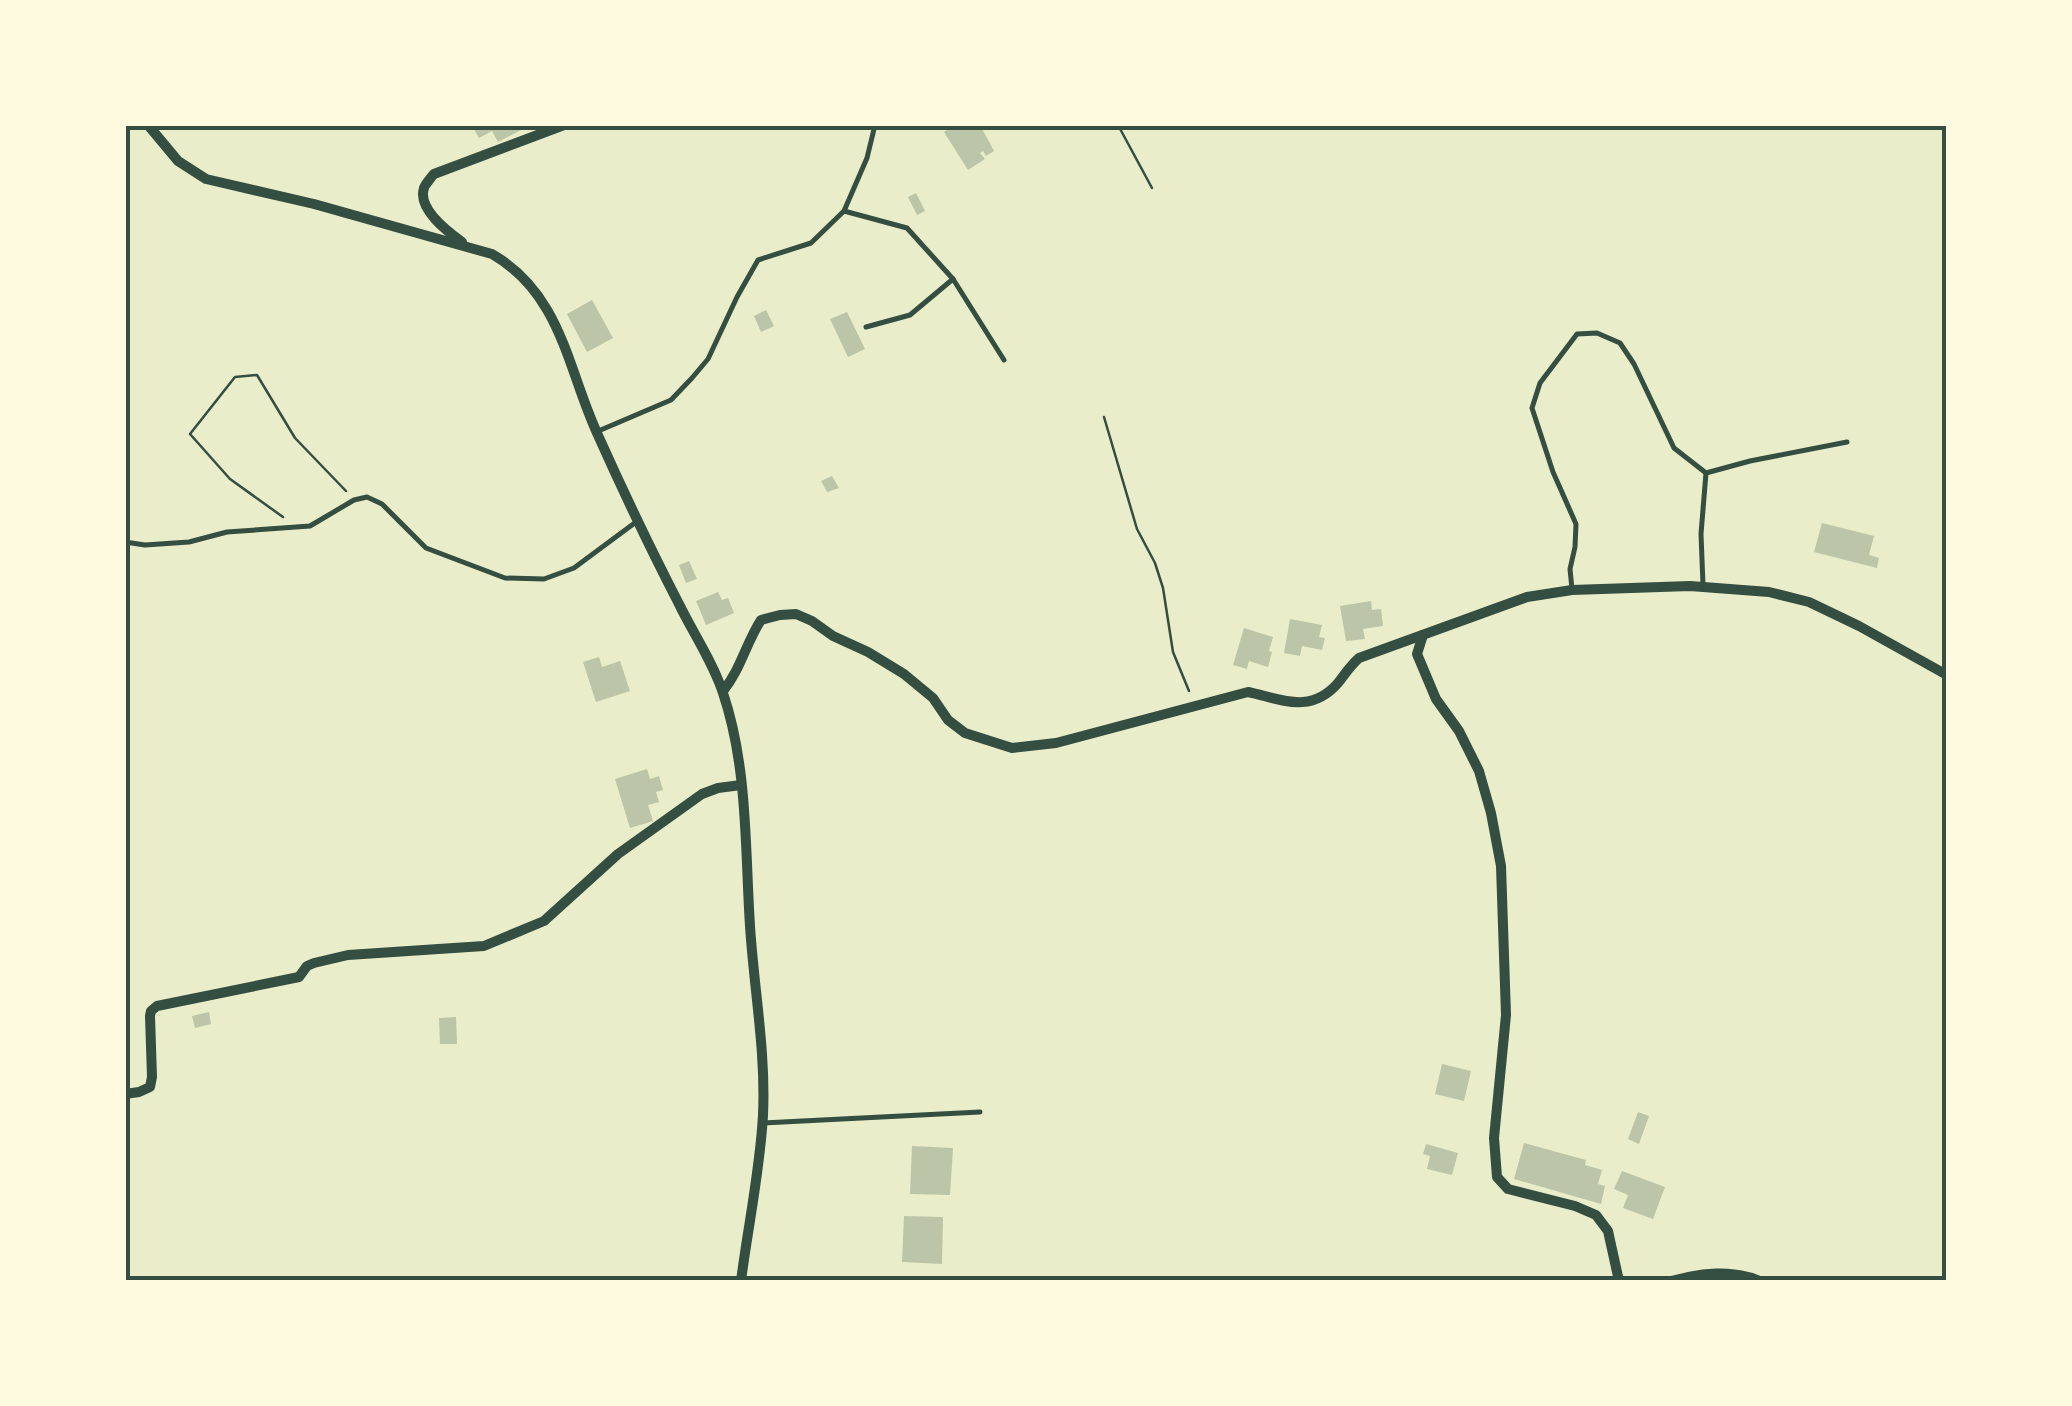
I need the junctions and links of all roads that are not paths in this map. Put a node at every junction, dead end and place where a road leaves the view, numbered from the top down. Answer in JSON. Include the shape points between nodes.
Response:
{"nodes":[{"id":1,"x":148,"y":125,"type":"edge"},
{"id":2,"x":564,"y":125,"type":"edge"},
{"id":3,"x":875,"y":125,"type":"edge"},
{"id":4,"x":844,"y":211,"type":"junction"},
{"id":5,"x":467,"y":246,"type":"junction"},
{"id":6,"x":953,"y":279,"type":"junction"},
{"id":7,"x":866,"y":327,"type":"dead end"},
{"id":8,"x":1004,"y":360,"type":"dead end"},
{"id":9,"x":596,"y":432,"type":"junction"},
{"id":10,"x":1847,"y":442,"type":"dead end"},
{"id":11,"x":1706,"y":473,"type":"junction"},
{"id":12,"x":637,"y":521,"type":"junction"},
{"id":13,"x":125,"y":542,"type":"edge"},
{"id":14,"x":1703,"y":587,"type":"junction"},
{"id":15,"x":1572,"y":590,"type":"junction"},
{"id":16,"x":1423,"y":634,"type":"junction"},
{"id":17,"x":1947,"y":675,"type":"edge"},
{"id":18,"x":723,"y":691,"type":"junction"},
{"id":19,"x":741,"y":786,"type":"junction"},
{"id":20,"x":125,"y":1094,"type":"edge"},
{"id":21,"x":980,"y":1112,"type":"dead end"},
{"id":22,"x":762,"y":1124,"type":"junction"},
{"id":23,"x":741,"y":1281,"type":"edge"},
{"id":24,"x":1618,"y":1281,"type":"edge"},
{"id":25,"x":1671,"y":1281,"type":"edge"},
{"id":26,"x":1760,"y":1281,"type":"edge"}],
"edges":[{"from":1,"to":5,"type":"street","via":[[178,161],[206,179]]},
{"from":2,"to":5,"type":"street","via":[[434,174],[424,187],[424,202],[440,226]]},
{"from":3,"to":4,"type":"lane"},
{"from":4,"to":6,"type":"lane","via":[[908,228]]},
{"from":4,"to":9,"type":"lane","via":[[811,242],[758,260],[708,359],[671,400]]},
{"from":5,"to":9,"type":"street","via":[[512,265],[534,287]]},
{"from":6,"to":7,"type":"lane","via":[[910,315]]},
{"from":6,"to":8,"type":"lane"},
{"from":9,"to":12,"type":"street"},
{"from":10,"to":11,"type":"lane"},
{"from":11,"to":14,"type":"lane"},
{"from":11,"to":15,"type":"lane","via":[[1674,448],[1620,343],[1597,332],[1577,334],[1540,383],[1532,408],[1576,524]]},
{"from":12,"to":13,"type":"lane","via":[[574,568],[544,579],[505,578],[426,548],[382,504],[366,498],[310,526],[188,542]]},
{"from":12,"to":18,"type":"street"},
{"from":14,"to":15,"type":"street"},
{"from":14,"to":17,"type":"street","via":[[1809,602]]},
{"from":15,"to":16,"type":"street","via":[[1528,597]]},
{"from":16,"to":18,"type":"street","via":[[1359,658],[1336,685],[1302,702],[1248,692],[1056,743],[1012,748],[965,734],[904,674],[796,614],[761,620]]},
{"from":16,"to":24,"type":"street","via":[[1417,654],[1478,771],[1501,866],[1506,1016],[1494,1138],[1497,1177],[1508,1189],[1596,1215],[1608,1231]]},
{"from":18,"to":19,"type":"street"},
{"from":19,"to":20,"type":"street","via":[[702,794],[618,854],[544,920],[499,941],[348,954],[307,966],[299,977],[157,1006],[150,1016],[150,1087]]},
{"from":19,"to":22,"type":"street"},
{"from":21,"to":22,"type":"lane"},
{"from":22,"to":23,"type":"street"},
{"from":25,"to":26,"type":"street","via":[[1719,1273]]}]}
